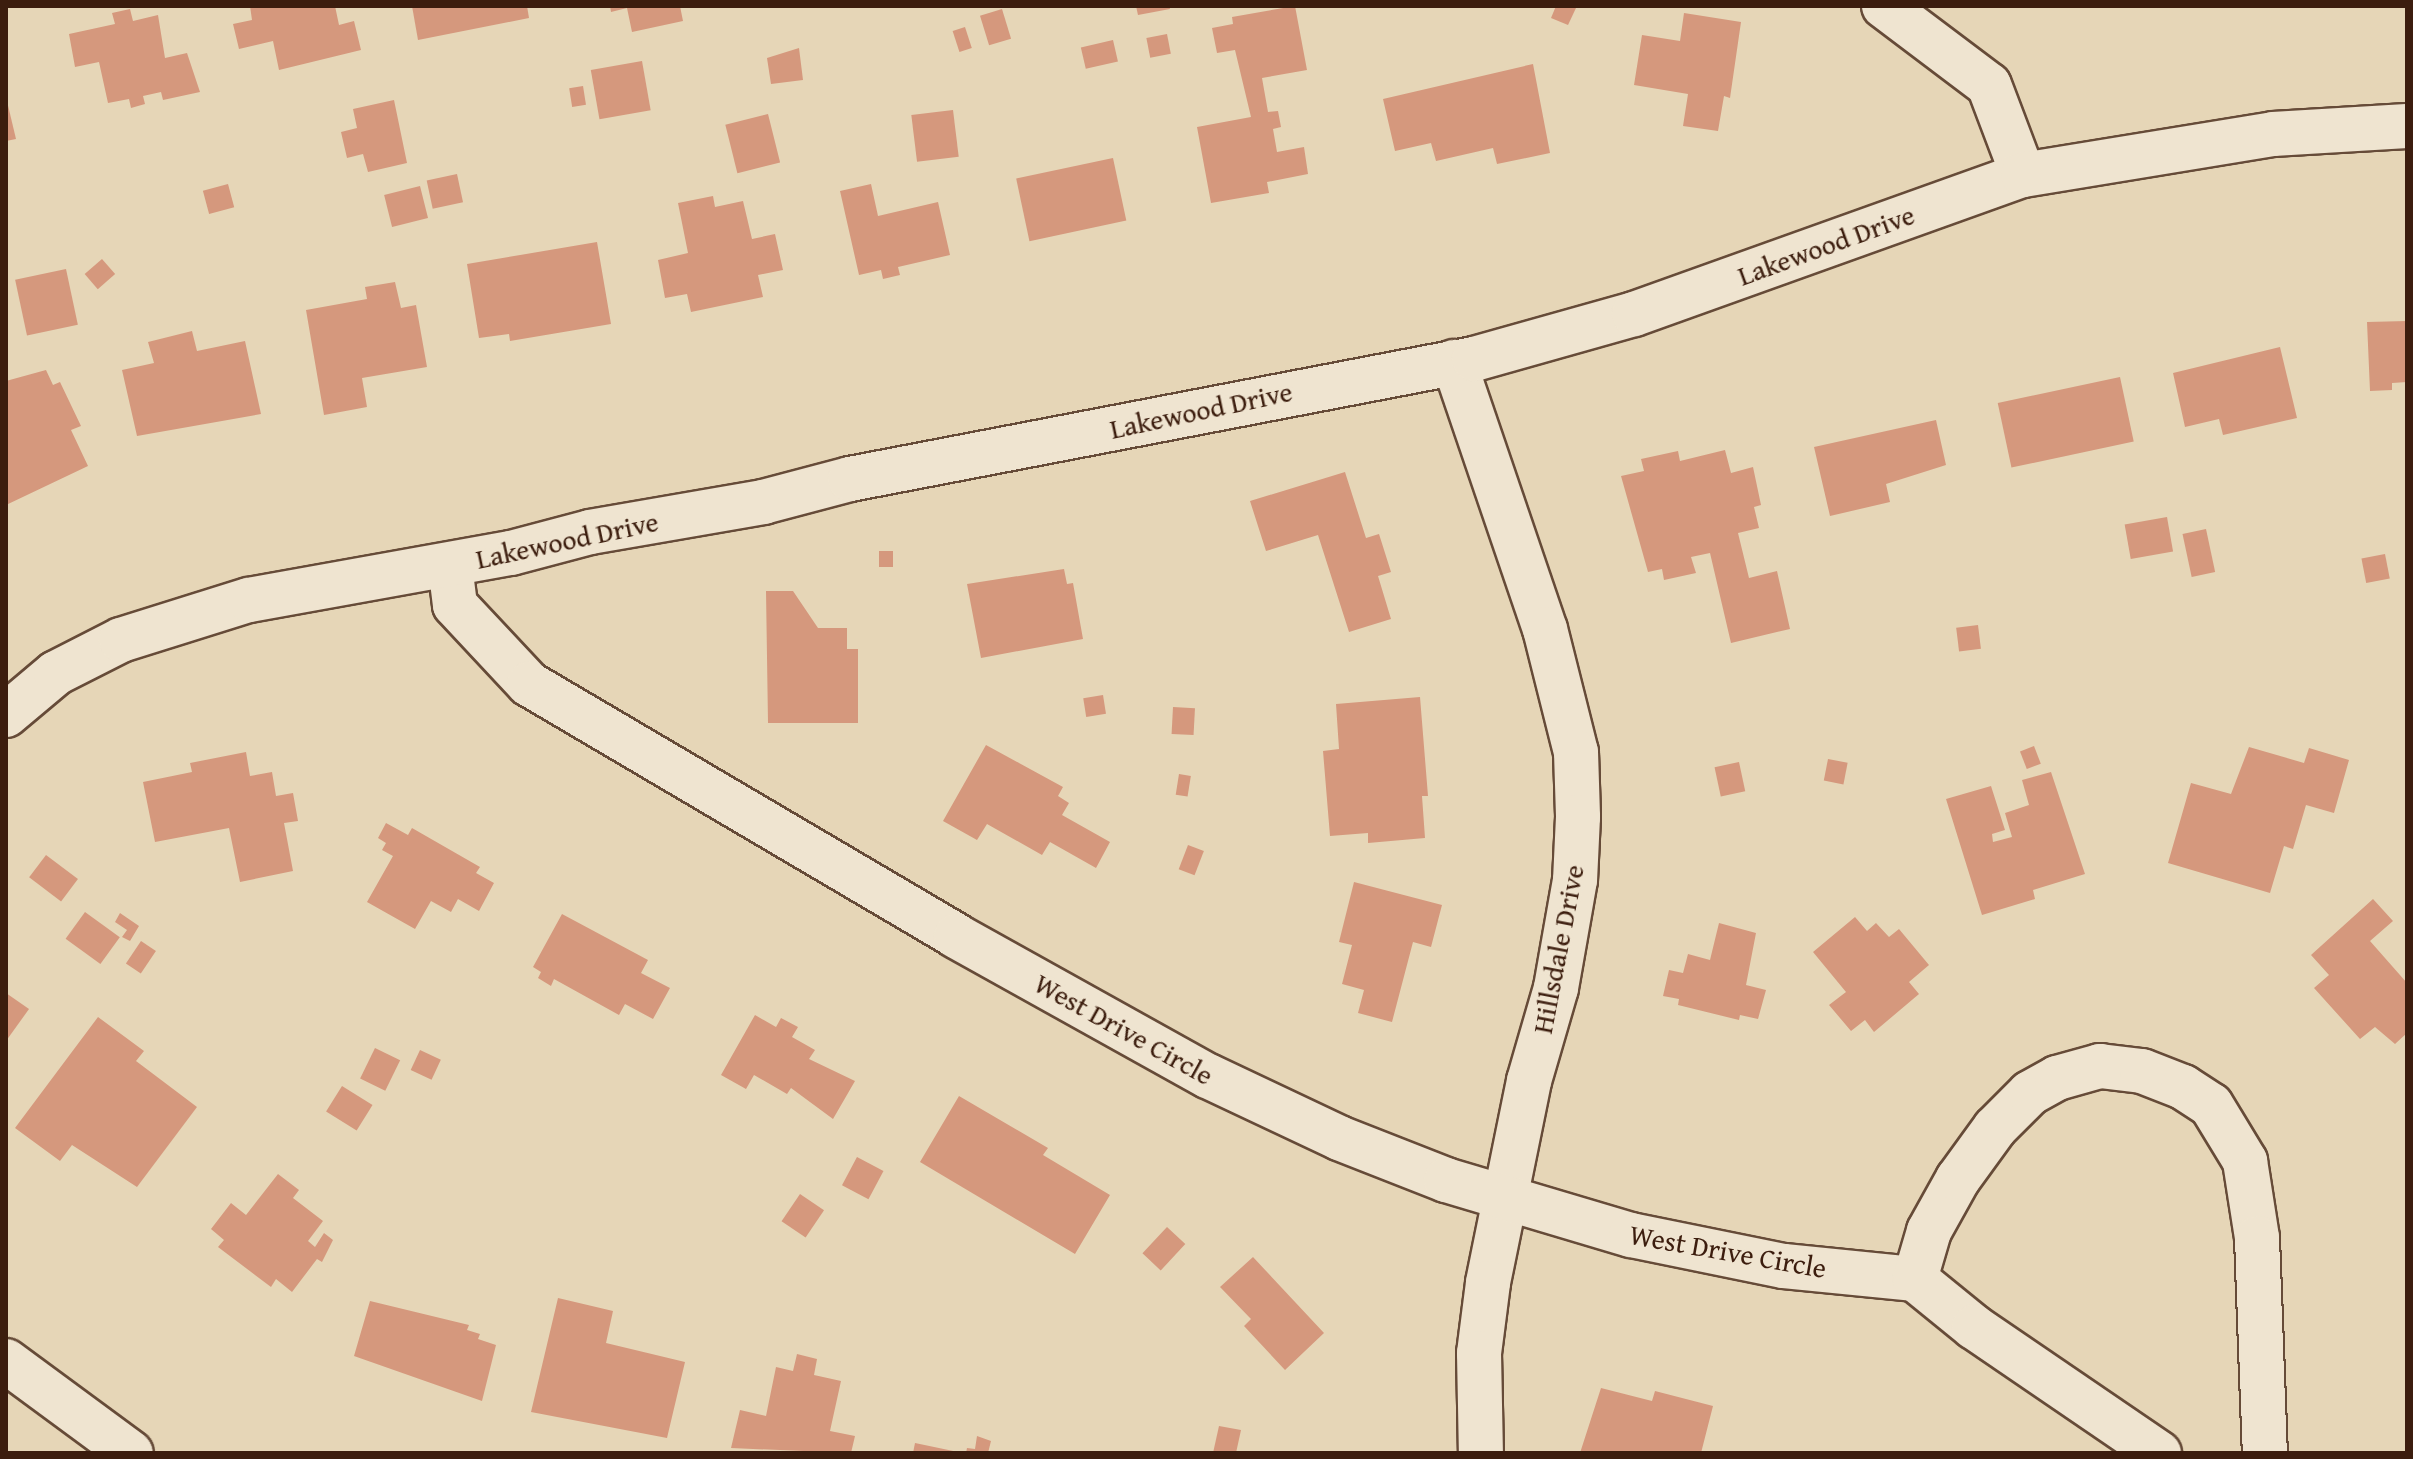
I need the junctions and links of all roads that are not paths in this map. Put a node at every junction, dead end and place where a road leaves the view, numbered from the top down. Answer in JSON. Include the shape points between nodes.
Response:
{"nodes":[{"id":1,"x":1884,"y":6,"type":"edge"},
{"id":2,"x":2407,"y":126,"type":"edge"},
{"id":3,"x":2023,"y":175,"type":"junction"},
{"id":4,"x":1454,"y":362,"type":"junction"},
{"id":5,"x":450,"y":565,"type":"junction"},
{"id":6,"x":6,"y":715,"type":"edge"},
{"id":7,"x":1506,"y":1198,"type":"junction"},
{"id":8,"x":1915,"y":1279,"type":"junction"},
{"id":9,"x":6,"y":1361,"type":"edge"},
{"id":10,"x":131,"y":1453,"type":"edge"},
{"id":11,"x":1481,"y":1453,"type":"edge"},
{"id":12,"x":2159,"y":1453,"type":"edge"},
{"id":13,"x":2265,"y":1453,"type":"edge"}],
"edges":[{"from":1,"to":3,"type":"street","via":[[1989,85]]},
{"from":2,"to":3,"type":"street","name":"Lakewood Drive","via":[[2273,134]]},
{"from":3,"to":4,"type":"street","name":"Lakewood Drive","via":[[1634,314]]},
{"from":4,"to":5,"type":"street","name":"Lakewood Drive","via":[[850,479],[763,502],[590,532]]},
{"from":4,"to":7,"type":"street","name":"Hillsdale Drive","via":[[1545,629],[1576,752],[1575,880],[1556,988],[1529,1081]]},
{"from":5,"to":6,"type":"street","name":"Lakewood Drive","via":[[249,600],[166,623],[56,673]]},
{"from":5,"to":7,"type":"street","name":"West Drive Circle","via":[[455,605],[529,684],[956,936],[1208,1076],[1339,1138]]},
{"from":7,"to":8,"type":"street","name":"West Drive Circle","via":[[1631,1235],[1784,1266]]},
{"from":7,"to":11,"type":"street","name":"Hillsdale Drive","via":[[1479,1353]]},
{"from":8,"to":12,"type":"street","via":[[1974,1327]]},
{"from":8,"to":13,"type":"street","via":[[1929,1231],[1958,1179],[1995,1128],[2030,1093],[2057,1078],[2100,1066],[2142,1071],[2183,1087],[2211,1105],[2245,1161],[2257,1238]]},
{"from":9,"to":10,"type":"street"}]}
